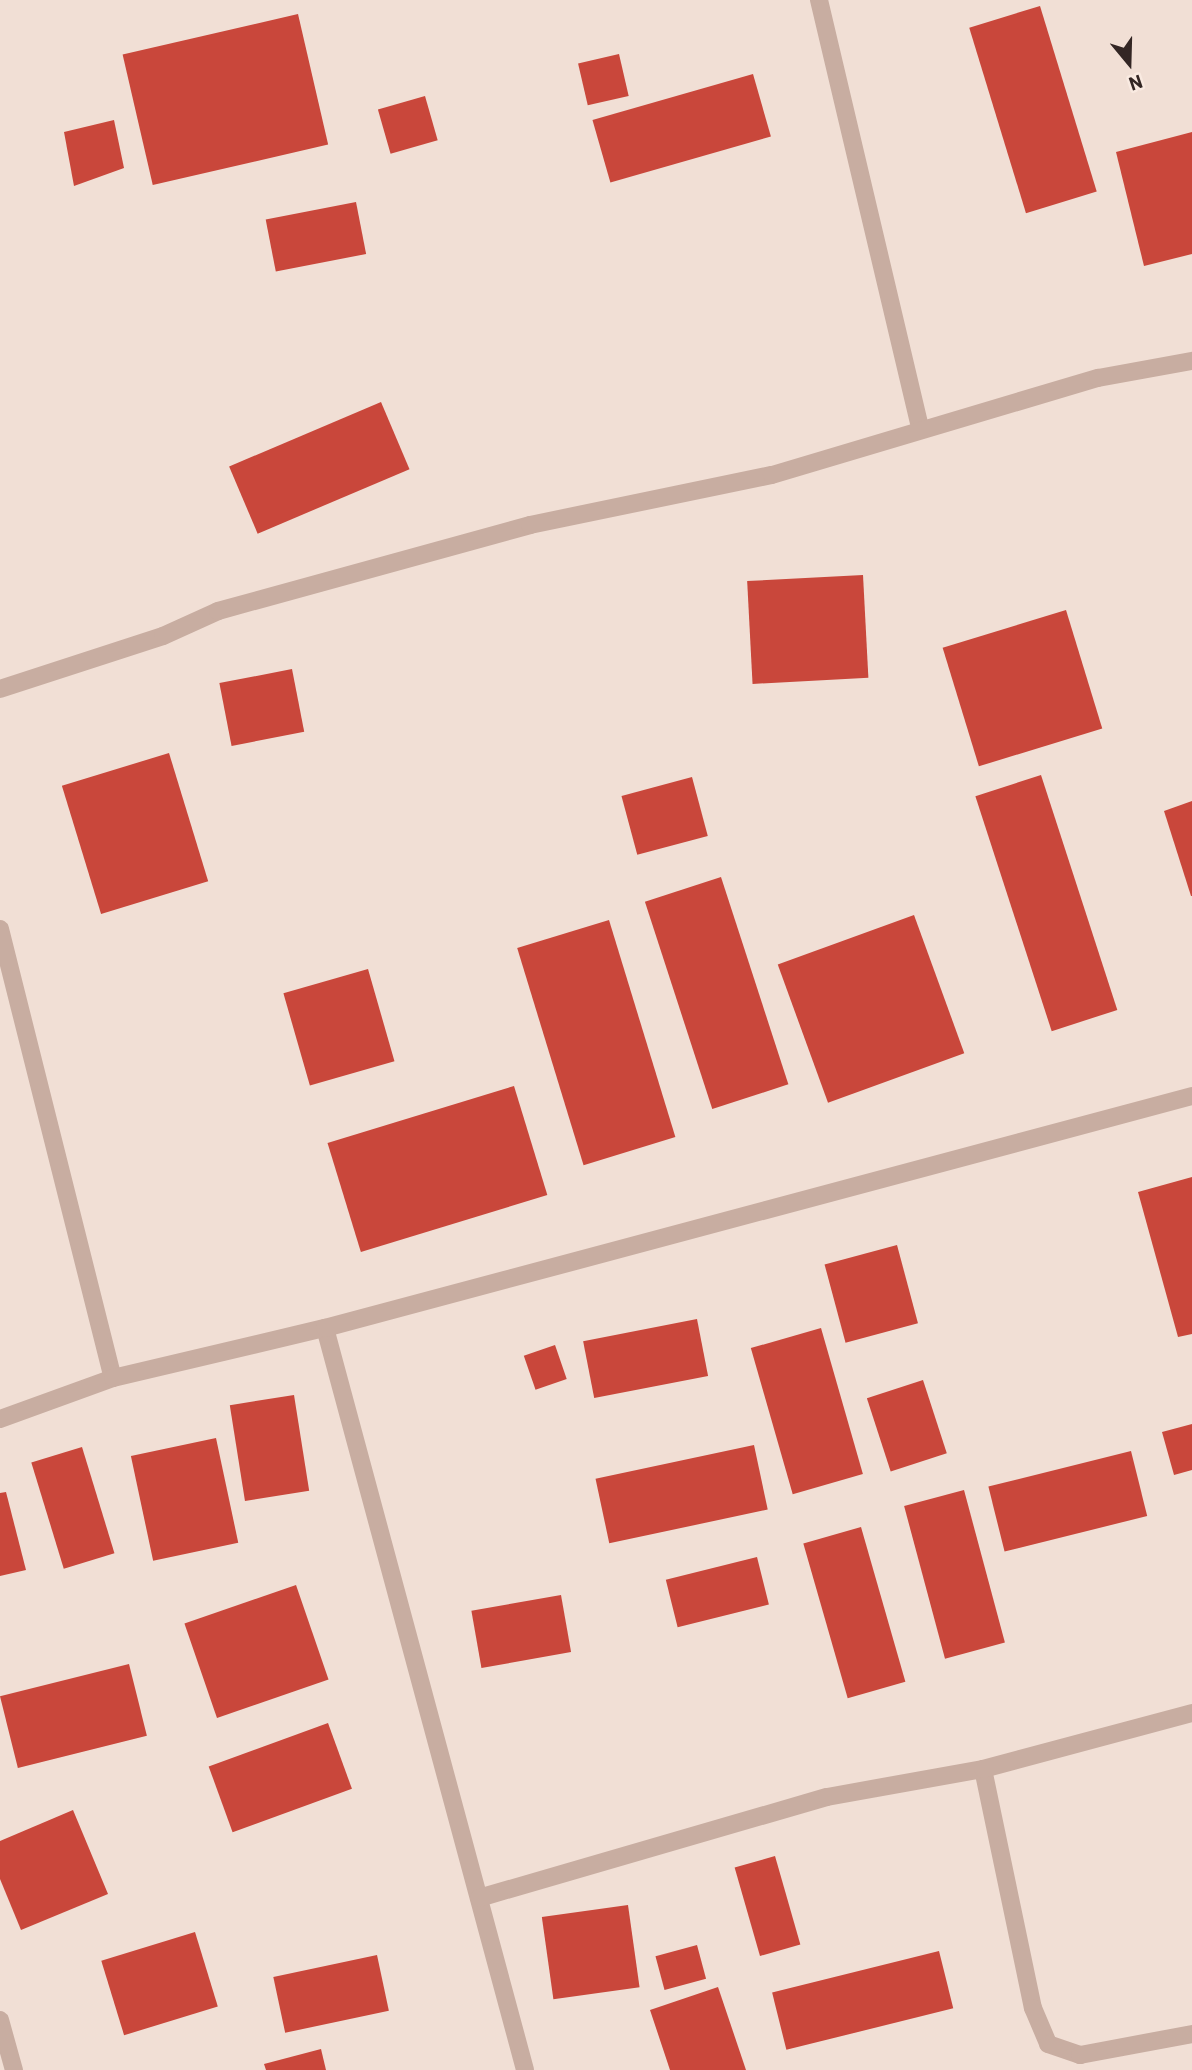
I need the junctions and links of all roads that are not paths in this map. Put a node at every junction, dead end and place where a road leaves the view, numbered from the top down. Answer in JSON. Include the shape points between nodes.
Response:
{"nodes":[{"id":1,"x":819,"y":0,"type":"edge"},
{"id":2,"x":1192,"y":361,"type":"edge"},
{"id":3,"x":920,"y":427,"type":"junction"},
{"id":4,"x":0,"y":689,"type":"edge"},
{"id":5,"x":0,"y":929,"type":"edge"},
{"id":6,"x":1192,"y":1096,"type":"edge"},
{"id":7,"x":325,"y":1328,"type":"junction"},
{"id":8,"x":113,"y":1378,"type":"junction"},
{"id":9,"x":0,"y":1419,"type":"edge"},
{"id":10,"x":1192,"y":1713,"type":"edge"},
{"id":11,"x":984,"y":1769,"type":"junction"},
{"id":12,"x":478,"y":1898,"type":"junction"},
{"id":13,"x":0,"y":2020,"type":"edge"},
{"id":14,"x":1192,"y":2034,"type":"edge"},
{"id":15,"x":14,"y":2070,"type":"edge"},
{"id":16,"x":525,"y":2070,"type":"edge"}],
"edges":[{"from":1,"to":3,"type":"street"},
{"from":2,"to":3,"type":"street","via":[[1098,378]]},
{"from":3,"to":4,"type":"street","via":[[772,475],[530,525],[218,611],[163,636]]},
{"from":5,"to":8,"type":"street"},
{"from":6,"to":7,"type":"street"},
{"from":7,"to":8,"type":"street"},
{"from":7,"to":12,"type":"street"},
{"from":8,"to":9,"type":"street"},
{"from":10,"to":11,"type":"street"},
{"from":11,"to":12,"type":"street","via":[[827,1797]]},
{"from":11,"to":14,"type":"street","via":[[1033,2008],[1048,2044],[1080,2055]]},
{"from":12,"to":16,"type":"street"},
{"from":13,"to":15,"type":"street"}]}
